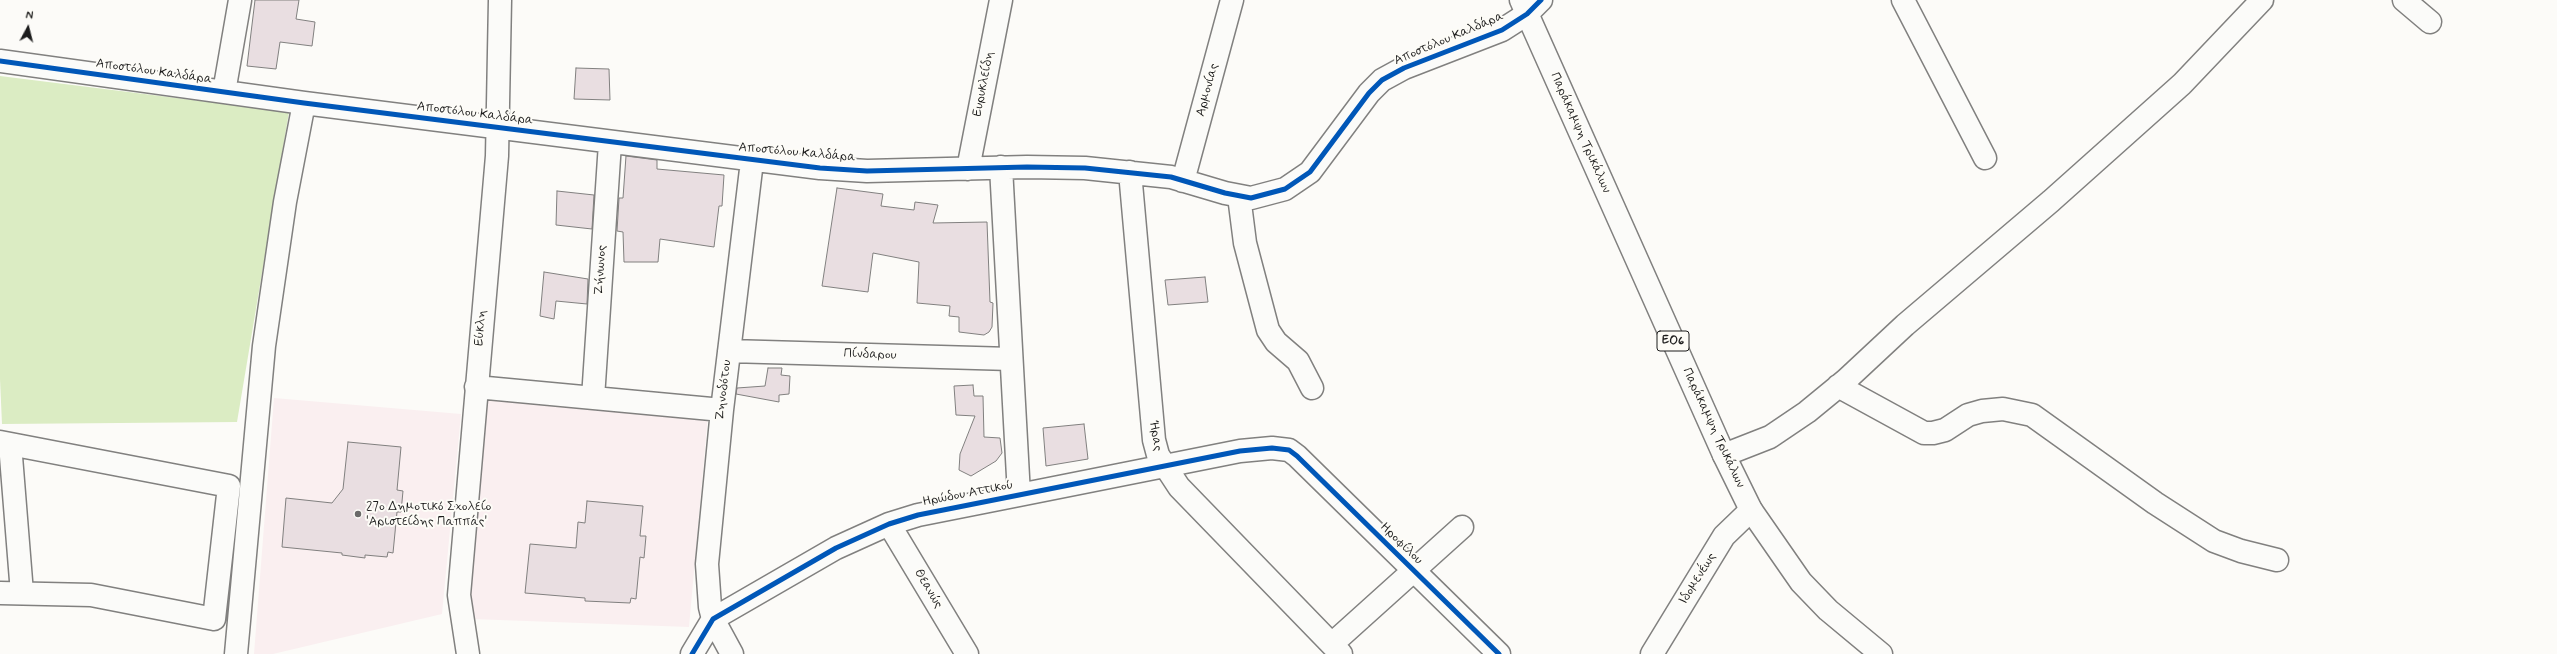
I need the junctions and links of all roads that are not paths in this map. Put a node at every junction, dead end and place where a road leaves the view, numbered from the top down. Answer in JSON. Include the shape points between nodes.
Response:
{"nodes":[{"id":1,"x":240,"y":0,"type":"edge"},
{"id":2,"x":500,"y":0,"type":"edge"},
{"id":3,"x":1001,"y":0,"type":"edge"},
{"id":4,"x":1232,"y":0,"type":"edge"},
{"id":5,"x":1903,"y":0,"type":"edge"},
{"id":6,"x":2262,"y":0,"type":"edge"},
{"id":7,"x":2404,"y":0,"type":"edge"},
{"id":8,"x":1530,"y":5,"type":"edge"},
{"id":9,"x":2430,"y":22,"type":"dead end"},
{"id":10,"x":0,"y":61,"type":"edge"},
{"id":11,"x":224,"y":92,"type":"junction"},
{"id":12,"x":304,"y":103,"type":"junction"},
{"id":13,"x":498,"y":128,"type":"junction"},
{"id":14,"x":610,"y":143,"type":"junction"},
{"id":15,"x":1985,"y":158,"type":"dead end"},
{"id":16,"x":752,"y":161,"type":"junction"},
{"id":17,"x":1000,"y":167,"type":"junction"},
{"id":18,"x":968,"y":168,"type":"junction"},
{"id":19,"x":1130,"y":172,"type":"junction"},
{"id":20,"x":1183,"y":181,"type":"junction"},
{"id":21,"x":1239,"y":196,"type":"junction"},
{"id":22,"x":729,"y":351,"type":"junction"},
{"id":23,"x":1011,"y":359,"type":"junction"},
{"id":24,"x":1838,"y":386,"type":"junction"},
{"id":25,"x":476,"y":387,"type":"junction"},
{"id":26,"x":1312,"y":388,"type":"dead end"},
{"id":27,"x":593,"y":398,"type":"junction"},
{"id":28,"x":722,"y":410,"type":"junction"},
{"id":29,"x":5,"y":443,"type":"edge"},
{"id":30,"x":1289,"y":450,"type":"joint"},
{"id":31,"x":1724,"y":455,"type":"junction"},
{"id":32,"x":1164,"y":468,"type":"junction"},
{"id":33,"x":1019,"y":495,"type":"junction"},
{"id":34,"x":1751,"y":510,"type":"junction"},
{"id":35,"x":889,"y":524,"type":"junction"},
{"id":36,"x":1462,"y":527,"type":"dead end"},
{"id":37,"x":2277,"y":560,"type":"dead end"},
{"id":38,"x":1413,"y":571,"type":"junction"},
{"id":39,"x":0,"y":593,"type":"edge"},
{"id":40,"x":22,"y":593,"type":"junction"},
{"id":41,"x":713,"y":619,"type":"junction"},
{"id":42,"x":1336,"y":649,"type":"edge"},
{"id":43,"x":1882,"y":652,"type":"edge"},
{"id":44,"x":236,"y":654,"type":"edge"},
{"id":45,"x":468,"y":654,"type":"edge"},
{"id":46,"x":692,"y":654,"type":"edge"},
{"id":47,"x":732,"y":654,"type":"edge"},
{"id":48,"x":967,"y":654,"type":"edge"},
{"id":49,"x":1498,"y":654,"type":"edge"},
{"id":50,"x":1652,"y":654,"type":"edge"}],
"edges":[{"from":1,"to":11,"type":"street"},
{"from":2,"to":13,"type":"street","name":"Εύκλη"},
{"from":3,"to":18,"type":"street","name":"Ευρυκλείδη"},
{"from":4,"to":20,"type":"street","name":"Αρμονίας"},
{"from":5,"to":15,"type":"street"},
{"from":6,"to":24,"type":"street","via":[[2182,84]]},
{"from":7,"to":9,"type":"street"},
{"from":8,"to":21,"type":"street","name":"Αποστόλου Καλδάρα","via":[[1512,25],[1490,36],[1404,68],[1382,80],[1360,105],[1316,166],[1302,179],[1275,193],[1251,198]]},
{"from":8,"to":31,"type":"street","name":"Παράκαμψη Τρικάλων","number":"ΕΟ6"},
{"from":10,"to":11,"type":"street","name":"Αποστόλου Καλδάρα"},
{"from":11,"to":12,"type":"street","name":"Αποστόλου Καλδάρα"},
{"from":12,"to":13,"type":"street","name":"Αποστόλου Καλδάρα"},
{"from":12,"to":44,"type":"street","via":[[271,286],[256,422]]},
{"from":13,"to":14,"type":"street","name":"Αποστόλου Καλδάρα"},
{"from":13,"to":25,"type":"street","name":"Εύκλη"},
{"from":14,"to":16,"type":"street","name":"Αποστόλου Καλδάρα"},
{"from":14,"to":27,"type":"street","name":"Ζήνωνος"},
{"from":16,"to":18,"type":"street","name":"Αποστόλου Καλδάρα","via":[[845,170]]},
{"from":16,"to":22,"type":"street","name":"Ζηνοδότου"},
{"from":17,"to":18,"type":"street","name":"Αποστόλου Καλδάρα"},
{"from":17,"to":19,"type":"street","name":"Αποστόλου Καλδάρα","via":[[1085,168]]},
{"from":17,"to":23,"type":"street"},
{"from":19,"to":20,"type":"street","name":"Αποστόλου Καλδάρα"},
{"from":19,"to":32,"type":"street","name":"Ήρας","via":[[1154,440]]},
{"from":20,"to":21,"type":"street","name":"Αποστόλου Καλδάρα"},
{"from":21,"to":26,"type":"street","via":[[1245,243],[1268,330],[1276,342],[1298,361]]},
{"from":22,"to":23,"type":"street","name":"Πίνδαρου"},
{"from":22,"to":28,"type":"street","name":"Ζηνοδότου"},
{"from":23,"to":33,"type":"street"},
{"from":24,"to":31,"type":"street","via":[[1770,437]]},
{"from":24,"to":37,"type":"street","via":[[1924,433],[1945,430],[1982,411],[2002,409],[2025,413],[2041,420],[2144,495],[2214,541]]},
{"from":25,"to":27,"type":"street"},
{"from":25,"to":45,"type":"street","name":"Εύκλη","via":[[459,595]]},
{"from":27,"to":28,"type":"street"},
{"from":28,"to":41,"type":"street","name":"Ζηνοδότου","via":[[707,564],[707,594]]},
{"from":29,"to":40,"type":"street"},
{"from":29,"to":40,"type":"street","via":[[229,486],[214,620],[91,595]]},
{"from":30,"to":32,"type":"street","name":"Ηρώδου Αττικού","via":[[1258,448]]},
{"from":30,"to":38,"type":"street","name":"Ηροφίλου"},
{"from":31,"to":34,"type":"street","name":"Παράκαμψη Τρικάλων","number":"ΕΟ6"},
{"from":32,"to":33,"type":"street","name":"Ηρώδου Αττικού"},
{"from":32,"to":42,"type":"street","name":"Ήρας","via":[[1179,487]]},
{"from":33,"to":35,"type":"street","name":"Ηρώδου Αττικού"},
{"from":34,"to":43,"type":"street","name":"Παράκαμψη Τρικάλων","number":"ΕΟ6","via":[[1801,582],[1828,610]]},
{"from":34,"to":50,"type":"street","name":"Ιδομενέως","via":[[1724,536]]},
{"from":35,"to":41,"type":"street","name":"Ηρώδου Αττικού","via":[[836,548]]},
{"from":35,"to":48,"type":"street","name":"Θεανώς"},
{"from":36,"to":38,"type":"street"},
{"from":38,"to":42,"type":"street"},
{"from":38,"to":49,"type":"street","name":"Ηροφίλου"},
{"from":39,"to":40,"type":"street"},
{"from":41,"to":46,"type":"street","name":"Ηρώδου Αττικού"},
{"from":41,"to":47,"type":"street","name":"Ζηνοδότου"}]}
